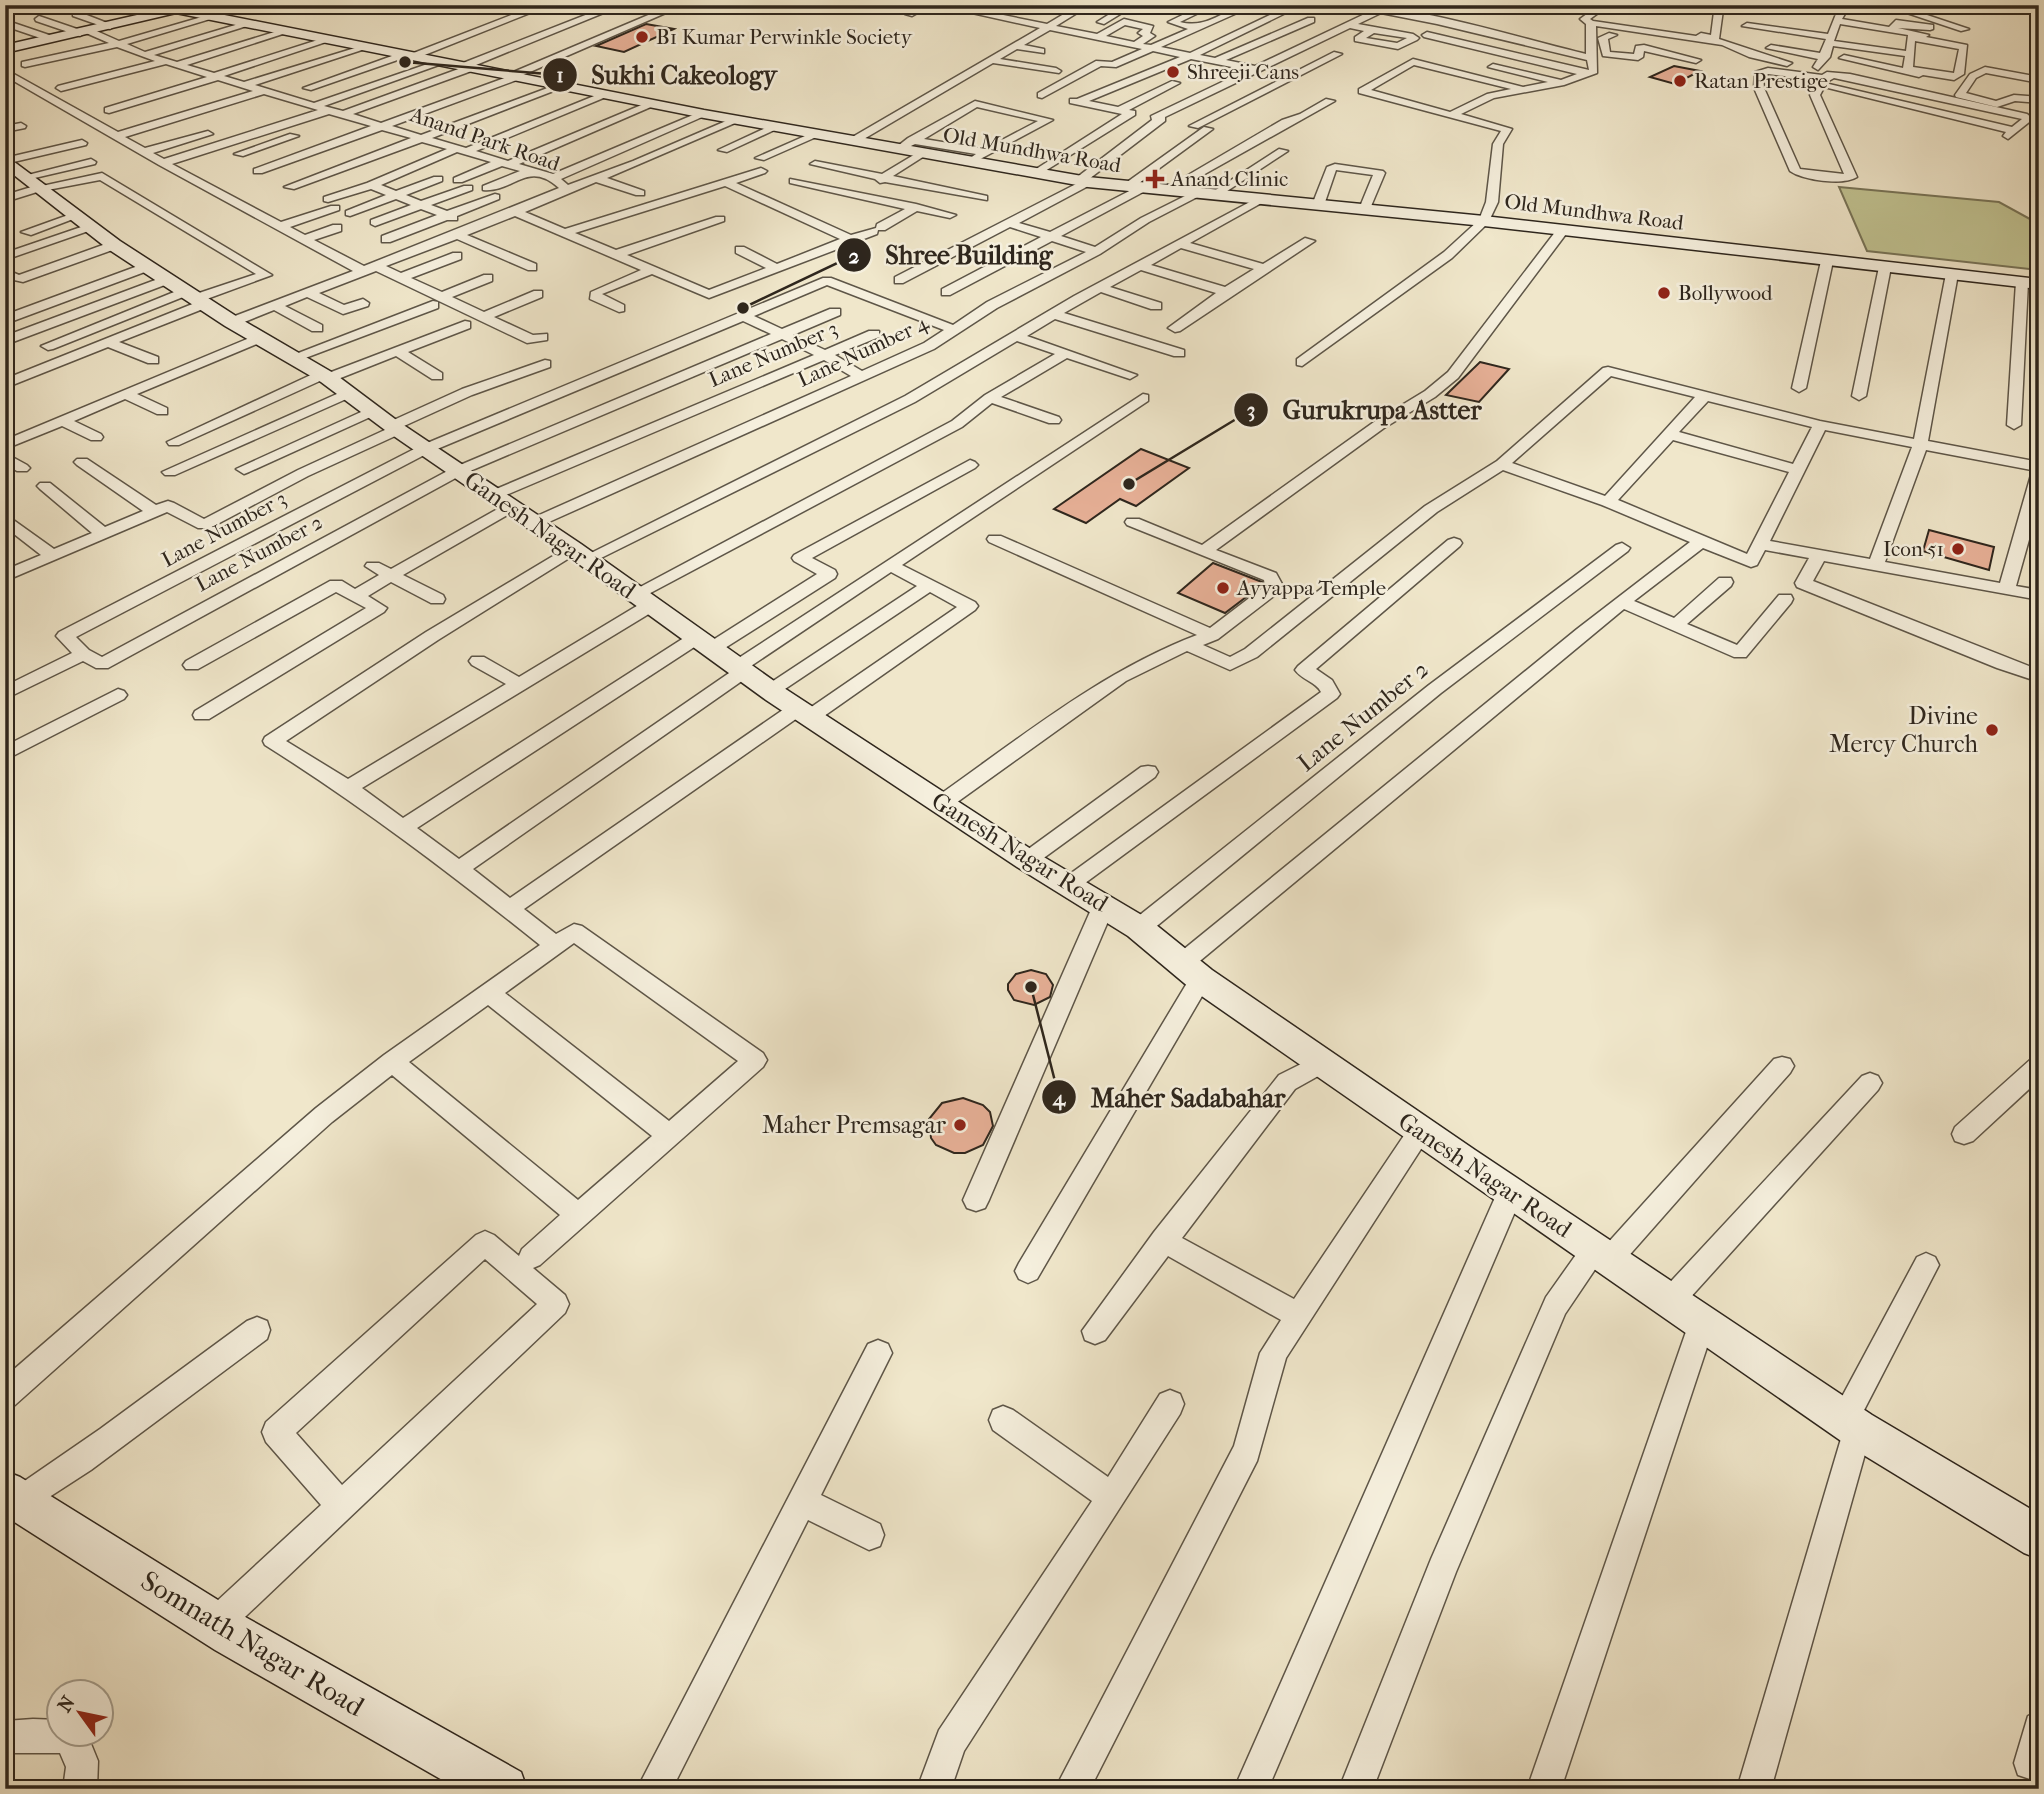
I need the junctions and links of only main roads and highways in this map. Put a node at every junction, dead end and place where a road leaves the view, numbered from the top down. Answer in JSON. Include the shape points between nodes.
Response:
{"nodes":[{"id":1,"x":2018,"y":5,"type":"edge"},
{"id":2,"x":2039,"y":10,"type":"edge"}],
"edges":[{"from":1,"to":2,"type":"highway"}]}
